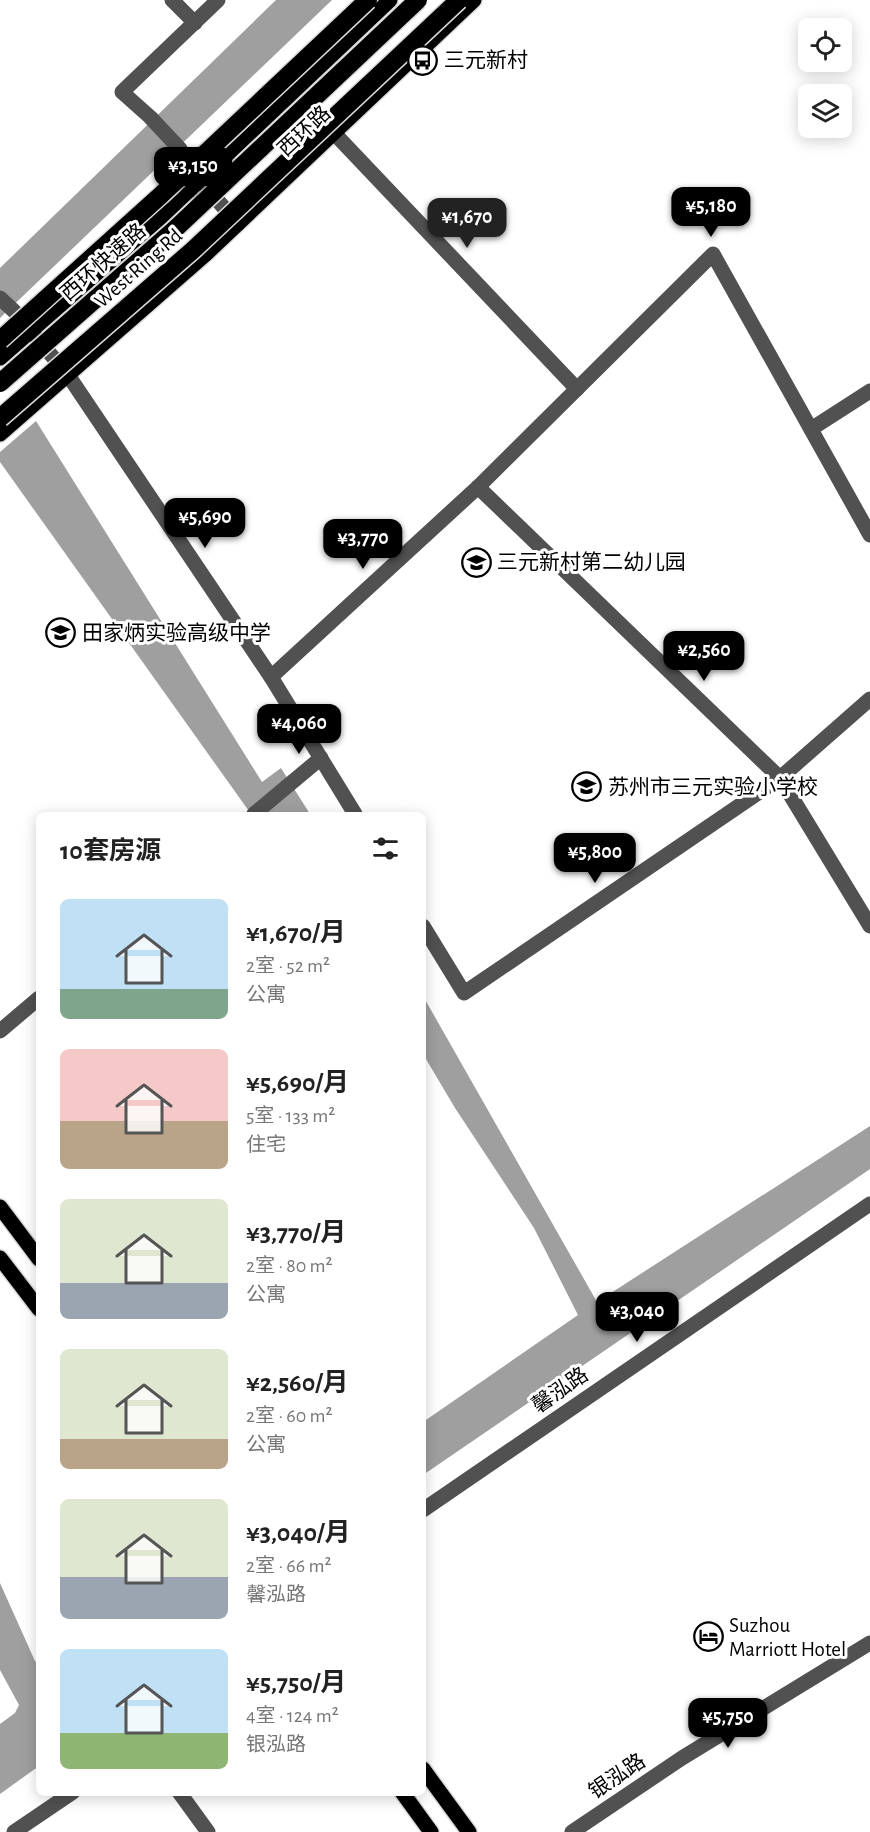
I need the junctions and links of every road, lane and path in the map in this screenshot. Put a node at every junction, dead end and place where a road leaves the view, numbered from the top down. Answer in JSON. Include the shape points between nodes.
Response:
{"nodes":[{"id":1,"x":172,"y":0,"type":"edge"},
{"id":2,"x":218,"y":0,"type":"edge"},
{"id":3,"x":368,"y":0,"type":"edge"},
{"id":4,"x":390,"y":0,"type":"edge"},
{"id":5,"x":418,"y":0,"type":"edge"},
{"id":6,"x":459,"y":0,"type":"edge"},
{"id":7,"x":474,"y":0,"type":"edge"},
{"id":8,"x":195,"y":23,"type":"junction"},
{"id":9,"x":334,"y":133,"type":"junction"},
{"id":10,"x":200,"y":180,"type":"junction"},
{"id":11,"x":238,"y":224,"type":"junction"},
{"id":12,"x":0,"y":298,"type":"edge"},
{"id":13,"x":31,"y":331,"type":"junction"},
{"id":14,"x":0,"y":340,"type":"edge"},
{"id":15,"x":0,"y":358,"type":"edge"},
{"id":16,"x":68,"y":375,"type":"junction"},
{"id":17,"x":0,"y":383,"type":"edge"},
{"id":18,"x":577,"y":389,"type":"junction"},
{"id":19,"x":870,"y":391,"type":"edge"},
{"id":20,"x":0,"y":418,"type":"edge"},
{"id":21,"x":811,"y":429,"type":"junction"},
{"id":22,"x":0,"y":434,"type":"edge"},
{"id":23,"x":478,"y":488,"type":"junction"},
{"id":24,"x":870,"y":535,"type":"edge"},
{"id":25,"x":271,"y":677,"type":"junction"},
{"id":26,"x":870,"y":699,"type":"edge"},
{"id":27,"x":321,"y":758,"type":"junction"},
{"id":28,"x":780,"y":778,"type":"junction"},
{"id":29,"x":256,"y":812,"type":"edge"},
{"id":30,"x":354,"y":812,"type":"edge"},
{"id":31,"x":870,"y":926,"type":"edge"},
{"id":32,"x":426,"y":931,"type":"edge"},
{"id":33,"x":36,"y":1001,"type":"edge"},
{"id":34,"x":0,"y":1031,"type":"edge"},
{"id":35,"x":870,"y":1204,"type":"edge"},
{"id":36,"x":3,"y":1217,"type":"edge"},
{"id":37,"x":36,"y":1256,"type":"edge"},
{"id":38,"x":0,"y":1258,"type":"edge"},
{"id":39,"x":36,"y":1305,"type":"edge"},
{"id":40,"x":426,"y":1508,"type":"edge"},
{"id":41,"x":870,"y":1642,"type":"edge"},
{"id":42,"x":426,"y":1773,"type":"edge"},
{"id":43,"x":67,"y":1796,"type":"edge"},
{"id":44,"x":182,"y":1796,"type":"edge"},
{"id":45,"x":405,"y":1796,"type":"edge"},
{"id":46,"x":14,"y":1832,"type":"edge"},
{"id":47,"x":207,"y":1832,"type":"edge"},
{"id":48,"x":431,"y":1832,"type":"edge"},
{"id":49,"x":469,"y":1832,"type":"edge"},
{"id":50,"x":572,"y":1832,"type":"edge"}],
"edges":[{"from":1,"to":8,"type":"street"},
{"from":2,"to":8,"type":"street"},
{"from":3,"to":14,"type":"highway","bridge":true},
{"from":4,"to":10,"type":"main road","name":"西环路"},
{"from":5,"to":17,"type":"highway","name":"西环快速路","bridge":true,"via":[[174,230]]},
{"from":6,"to":20,"type":"highway","name":"West Ring Rd","bridge":true,"via":[[193,250]]},
{"from":7,"to":9,"type":"main road","name":"西环路"},
{"from":8,"to":10,"type":"street","via":[[122,92],[180,149]]},
{"from":9,"to":11,"type":"main road","name":"西环路"},
{"from":9,"to":18,"type":"street"},
{"from":10,"to":11,"type":"street"},
{"from":10,"to":13,"type":"main road","name":"西环路"},
{"from":11,"to":16,"type":"main road","name":"西环路"},
{"from":12,"to":13,"type":"street"},
{"from":13,"to":15,"type":"main road","name":"西环路"},
{"from":13,"to":16,"type":"street"},
{"from":16,"to":22,"type":"main road","name":"西环路"},
{"from":16,"to":25,"type":"street"},
{"from":18,"to":21,"type":"street","via":[[713,254]]},
{"from":18,"to":23,"type":"street"},
{"from":19,"to":21,"type":"street"},
{"from":21,"to":24,"type":"street"},
{"from":23,"to":25,"type":"street"},
{"from":23,"to":28,"type":"street"},
{"from":25,"to":27,"type":"street"},
{"from":26,"to":28,"type":"street"},
{"from":27,"to":29,"type":"street"},
{"from":27,"to":30,"type":"street"},
{"from":28,"to":31,"type":"street"},
{"from":28,"to":32,"type":"street","via":[[464,993]]},
{"from":33,"to":34,"type":"street"},
{"from":35,"to":40,"type":"street","name":"馨泓路"},
{"from":36,"to":37,"type":"main road"},
{"from":38,"to":39,"type":"main road"},
{"from":41,"to":50,"type":"street","name":"银泓路","via":[[682,1758]]},
{"from":42,"to":49,"type":"main road"},
{"from":43,"to":46,"type":"street"},
{"from":44,"to":47,"type":"street"},
{"from":45,"to":48,"type":"main road"}]}
